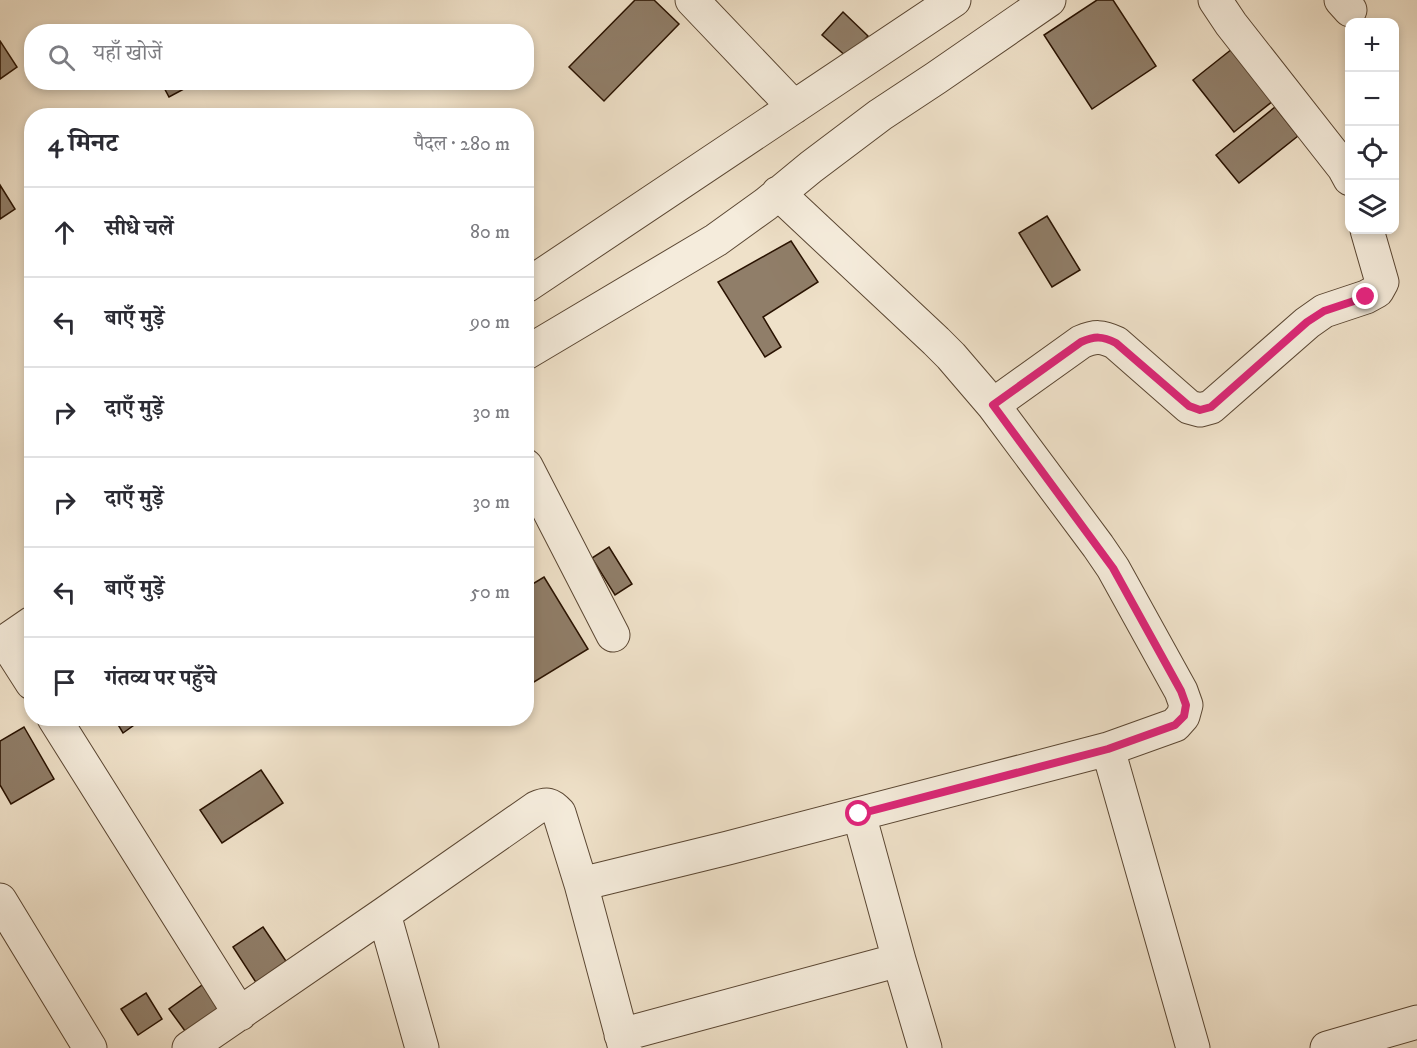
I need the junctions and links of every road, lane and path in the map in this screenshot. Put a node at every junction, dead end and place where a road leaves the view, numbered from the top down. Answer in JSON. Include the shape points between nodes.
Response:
{"nodes":[{"id":1,"x":692,"y":0,"type":"edge"},
{"id":2,"x":954,"y":0,"type":"edge"},
{"id":3,"x":1049,"y":0,"type":"edge"},
{"id":4,"x":1215,"y":0,"type":"edge"},
{"id":5,"x":795,"y":106,"type":"junction"},
{"id":6,"x":1345,"y":170,"type":"edge"},
{"id":7,"x":778,"y":194,"type":"junction"},
{"id":8,"x":1368,"y":234,"type":"edge"},
{"id":9,"x":534,"y":281,"type":"edge"},
{"id":10,"x":534,"y":348,"type":"edge"},
{"id":11,"x":993,"y":405,"type":"junction"},
{"id":12,"x":534,"y":482,"type":"edge"},
{"id":13,"x":24,"y":629,"type":"edge"},
{"id":14,"x":613,"y":635,"type":"dead end"},
{"id":15,"x":3,"y":643,"type":"edge"},
{"id":16,"x":24,"y":672,"type":"edge"},
{"id":17,"x":59,"y":726,"type":"edge"},
{"id":18,"x":1108,"y":749,"type":"junction"},
{"id":19,"x":859,"y":814,"type":"junction"},
{"id":20,"x":580,"y":884,"type":"junction"},
{"id":21,"x":0,"y":900,"type":"edge"},
{"id":22,"x":384,"y":914,"type":"junction"},
{"id":23,"x":899,"y":960,"type":"junction"},
{"id":24,"x":240,"y":1014,"type":"junction"},
{"id":25,"x":1417,"y":1022,"type":"edge"},
{"id":26,"x":623,"y":1041,"type":"edge"},
{"id":27,"x":90,"y":1048,"type":"edge"},
{"id":28,"x":189,"y":1048,"type":"edge"},
{"id":29,"x":422,"y":1048,"type":"edge"},
{"id":30,"x":925,"y":1048,"type":"edge"},
{"id":31,"x":1193,"y":1048,"type":"edge"},
{"id":32,"x":1327,"y":1048,"type":"edge"}],
"edges":[{"from":1,"to":5,"type":"street"},
{"from":2,"to":5,"type":"street"},
{"from":3,"to":7,"type":"street","via":[[880,115]]},
{"from":4,"to":6,"type":"street"},
{"from":5,"to":9,"type":"street"},
{"from":7,"to":10,"type":"street","via":[[716,240]]},
{"from":7,"to":11,"type":"street","via":[[936,341]]},
{"from":8,"to":11,"type":"street","via":[[1382,282],[1377,291],[1324,311],[1307,322],[1211,407],[1200,410],[1189,406],[1116,343],[1092,337]]},
{"from":11,"to":18,"type":"street","via":[[1113,568],[1186,705],[1184,716],[1175,725]]},
{"from":12,"to":14,"type":"street"},
{"from":13,"to":15,"type":"street"},
{"from":15,"to":16,"type":"street"},
{"from":17,"to":24,"type":"street"},
{"from":18,"to":19,"type":"street"},
{"from":18,"to":31,"type":"street"},
{"from":19,"to":20,"type":"street"},
{"from":19,"to":23,"type":"street"},
{"from":20,"to":22,"type":"street","via":[[559,813],[553,805],[545,803]]},
{"from":20,"to":26,"type":"street"},
{"from":21,"to":27,"type":"street"},
{"from":22,"to":24,"type":"street"},
{"from":22,"to":29,"type":"street"},
{"from":23,"to":26,"type":"street"},
{"from":23,"to":30,"type":"street"},
{"from":24,"to":28,"type":"street"},
{"from":25,"to":32,"type":"street"}]}
